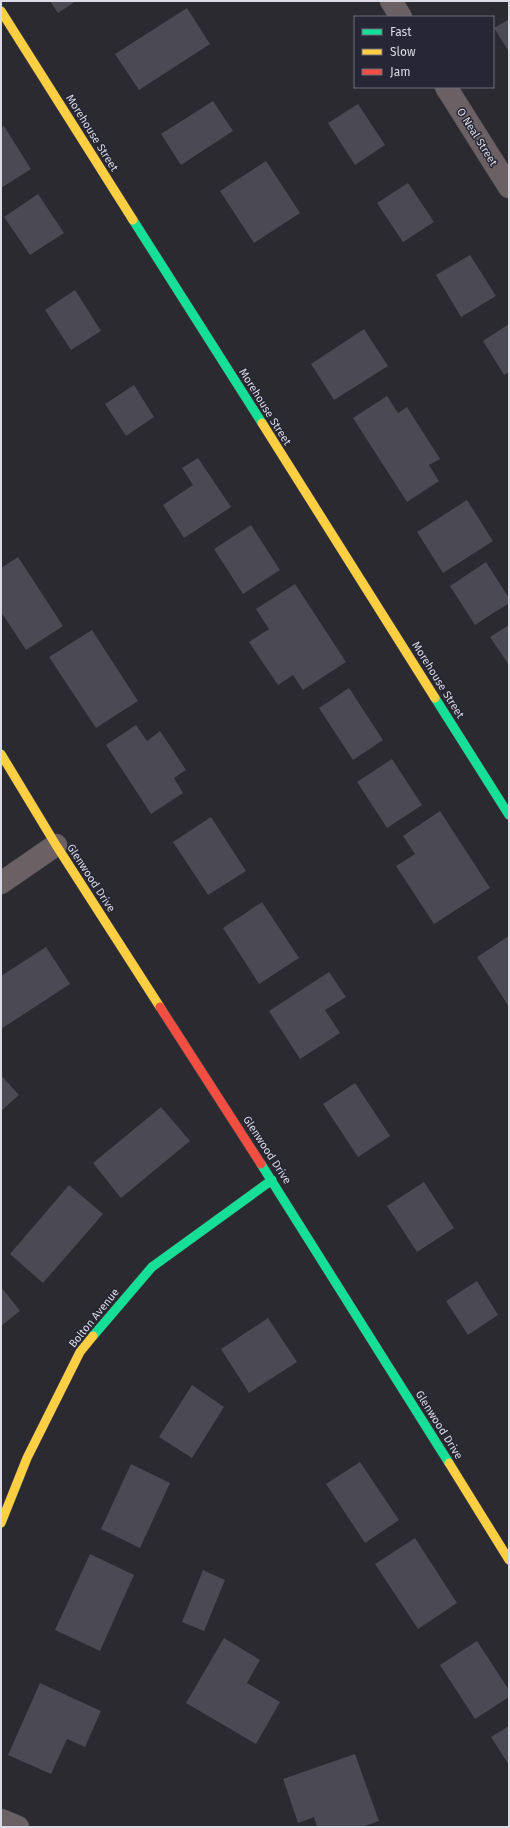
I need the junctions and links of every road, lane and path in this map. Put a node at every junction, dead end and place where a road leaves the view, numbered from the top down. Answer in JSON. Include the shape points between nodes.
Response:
{"nodes":[{"id":1,"x":391,"y":1,"type":"edge"},
{"id":2,"x":1,"y":11,"type":"edge"},
{"id":3,"x":401,"y":16,"type":"edge"},
{"id":4,"x":447,"y":88,"type":"edge"},
{"id":5,"x":509,"y":187,"type":"edge"},
{"id":6,"x":1,"y":754,"type":"edge"},
{"id":7,"x":509,"y":815,"type":"edge"},
{"id":8,"x":56,"y":845,"type":"junction"},
{"id":9,"x":1,"y":883,"type":"edge"},
{"id":10,"x":272,"y":1180,"type":"junction"},
{"id":11,"x":1,"y":1524,"type":"edge"},
{"id":12,"x":509,"y":1560,"type":"edge"},
{"id":13,"x":1,"y":1820,"type":"edge"},
{"id":14,"x":18,"y":1827,"type":"edge"}],
"edges":[{"from":1,"to":3,"type":"street"},
{"from":2,"to":7,"type":"street","name":"Morehouse Street"},
{"from":4,"to":5,"type":"street","name":"O Neal Street"},
{"from":6,"to":8,"type":"street","name":"Glenwood Drive"},
{"from":8,"to":9,"type":"street"},
{"from":8,"to":10,"type":"street","name":"Glenwood Drive"},
{"from":10,"to":11,"type":"street","name":"Bolton Avenue","via":[[152,1267],[80,1352],[27,1458]]},
{"from":10,"to":12,"type":"street","name":"Glenwood Drive"},
{"from":13,"to":14,"type":"street"}]}
